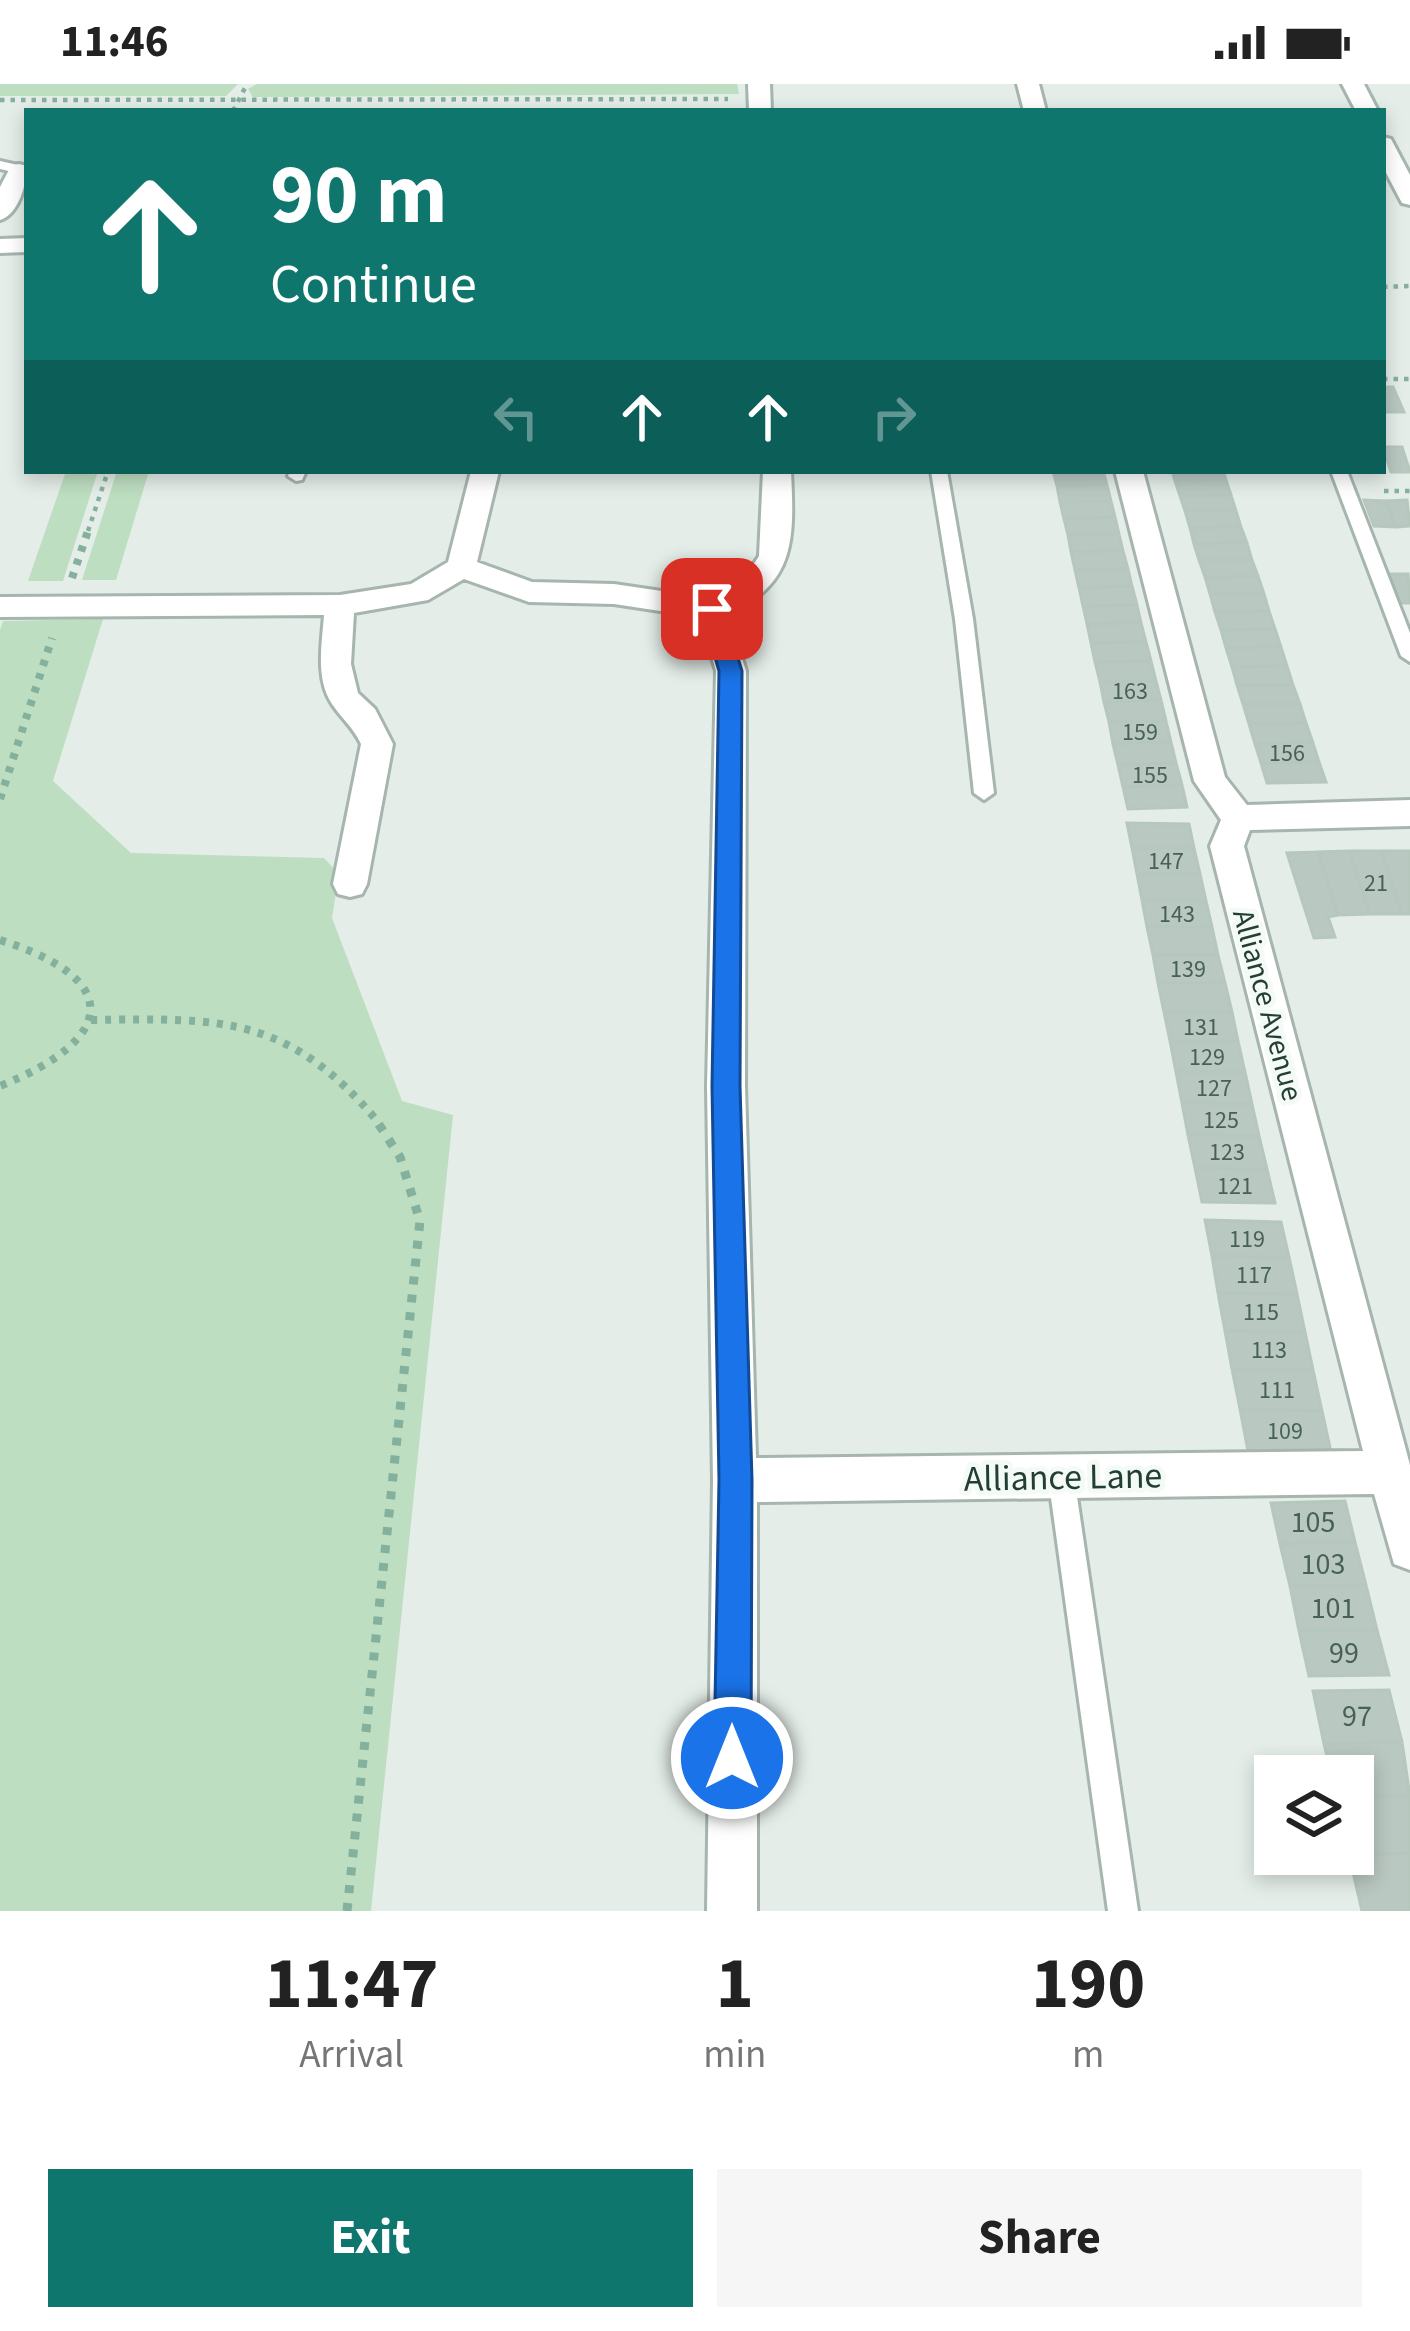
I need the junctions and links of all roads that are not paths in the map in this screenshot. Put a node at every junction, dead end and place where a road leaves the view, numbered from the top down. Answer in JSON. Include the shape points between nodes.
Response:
{"nodes":[{"id":1,"x":1386,"y":150,"type":"edge"},
{"id":2,"x":15,"y":169,"type":"edge"},
{"id":3,"x":1410,"y":198,"type":"edge"},
{"id":4,"x":0,"y":213,"type":"edge"},
{"id":5,"x":483,"y":474,"type":"edge"},
{"id":6,"x":777,"y":474,"type":"edge"},
{"id":7,"x":940,"y":474,"type":"edge"},
{"id":8,"x":1130,"y":474,"type":"edge"},
{"id":9,"x":1340,"y":474,"type":"edge"},
{"id":10,"x":461,"y":567,"type":"junction"},
{"id":11,"x":340,"y":604,"type":"junction"},
{"id":12,"x":0,"y":607,"type":"edge"},
{"id":13,"x":712,"y":609,"type":"junction"},
{"id":14,"x":1410,"y":656,"type":"edge"},
{"id":15,"x":984,"y":793,"type":"dead end"},
{"id":16,"x":1410,"y":814,"type":"edge"},
{"id":17,"x":1238,"y":818,"type":"junction"},
{"id":18,"x":350,"y":884,"type":"dead end"},
{"id":19,"x":1390,"y":1472,"type":"junction"},
{"id":20,"x":1061,"y":1476,"type":"junction"},
{"id":21,"x":735,"y":1480,"type":"junction"},
{"id":22,"x":1410,"y":1547,"type":"edge"},
{"id":23,"x":732,"y":1911,"type":"edge"},
{"id":24,"x":1123,"y":1911,"type":"edge"}],
"edges":[{"from":1,"to":3,"type":"street"},
{"from":2,"to":4,"type":"street"},
{"from":5,"to":10,"type":"street"},
{"from":6,"to":13,"type":"street","via":[[777,555],[763,580]]},
{"from":7,"to":15,"type":"lane"},
{"from":8,"to":17,"type":"street","via":[[1210,781]]},
{"from":9,"to":14,"type":"lane"},
{"from":10,"to":11,"type":"street","via":[[418,593]]},
{"from":10,"to":13,"type":"street","via":[[529,592],[614,593]]},
{"from":11,"to":12,"type":"street"},
{"from":11,"to":18,"type":"street","via":[[336,664],[344,698],[377,744]]},
{"from":13,"to":21,"type":"street","via":[[731,671],[726,1086]]},
{"from":16,"to":17,"type":"street"},
{"from":17,"to":19,"type":"street","name":"Alliance Avenue","via":[[1227,846]]},
{"from":19,"to":20,"type":"street","name":"Alliance Lane"},
{"from":19,"to":22,"type":"street","name":"Alliance Avenue"},
{"from":20,"to":21,"type":"street","name":"Alliance Lane"},
{"from":20,"to":24,"type":"lane"},
{"from":21,"to":23,"type":"street"}]}
